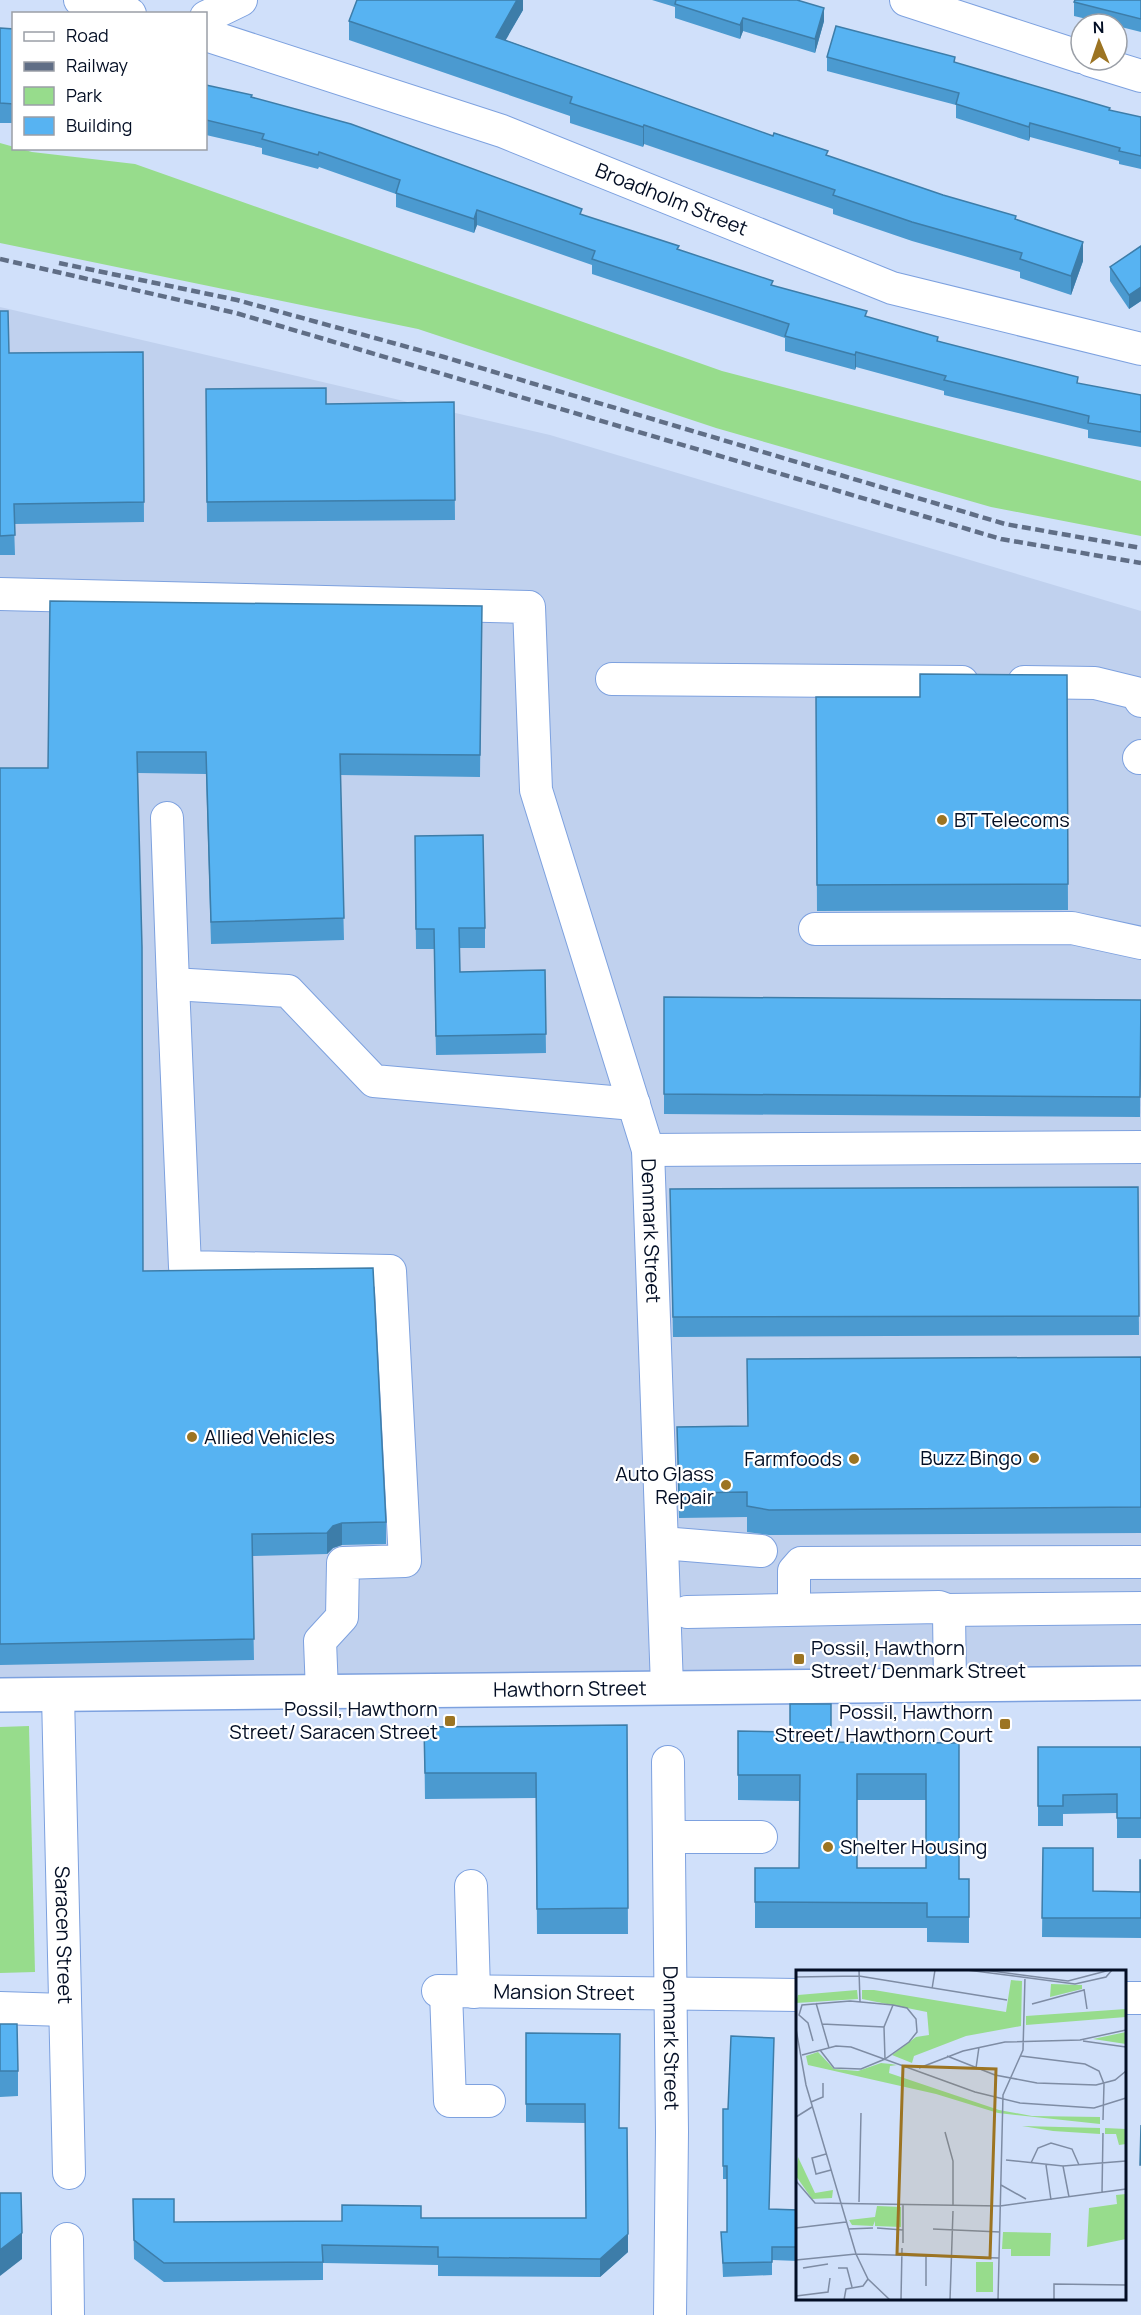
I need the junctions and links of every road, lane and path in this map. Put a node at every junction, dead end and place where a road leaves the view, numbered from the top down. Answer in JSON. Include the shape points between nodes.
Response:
{"nodes":[{"id":1,"x":241,"y":0,"type":"edge"},
{"id":2,"x":906,"y":0,"type":"edge"},
{"id":3,"x":92,"y":6,"type":"edge"},
{"id":4,"x":120,"y":12,"type":"edge"},
{"id":5,"x":207,"y":17,"type":"edge"},
{"id":6,"x":207,"y":35,"type":"edge"},
{"id":7,"x":1069,"y":53,"type":"edge"},
{"id":8,"x":1141,"y":349,"type":"edge"},
{"id":9,"x":0,"y":594,"type":"edge"},
{"id":10,"x":612,"y":679,"type":"dead end"},
{"id":11,"x":1141,"y":701,"type":"edge"},
{"id":12,"x":167,"y":818,"type":"dead end"},
{"id":13,"x":814,"y":929,"type":"dead end"},
{"id":14,"x":1141,"y":944,"type":"edge"},
{"id":15,"x":173,"y":984,"type":"junction"},
{"id":16,"x":634,"y":1104,"type":"junction"},
{"id":17,"x":1141,"y":1147,"type":"edge"},
{"id":18,"x":648,"y":1150,"type":"junction"},
{"id":19,"x":662,"y":1543,"type":"junction"},
{"id":20,"x":761,"y":1551,"type":"dead end"},
{"id":21,"x":1141,"y":1562,"type":"edge"},
{"id":22,"x":1141,"y":1608,"type":"edge"},
{"id":23,"x":794,"y":1610,"type":"junction"},
{"id":24,"x":946,"y":1610,"type":"junction"},
{"id":25,"x":687,"y":1612,"type":"dead end"},
{"id":26,"x":1141,"y":1683,"type":"edge"},
{"id":27,"x":950,"y":1684,"type":"junction"},
{"id":28,"x":667,"y":1688,"type":"junction"},
{"id":29,"x":322,"y":1692,"type":"junction"},
{"id":30,"x":0,"y":1695,"type":"edge"},
{"id":31,"x":58,"y":1695,"type":"junction"},
{"id":32,"x":668,"y":1762,"type":"dead end"},
{"id":33,"x":669,"y":1837,"type":"junction"},
{"id":34,"x":760,"y":1837,"type":"dead end"},
{"id":35,"x":471,"y":1886,"type":"dead end"},
{"id":36,"x":453,"y":1992,"type":"junction"},
{"id":37,"x":670,"y":1994,"type":"junction"},
{"id":38,"x":796,"y":1995,"type":"edge"},
{"id":39,"x":0,"y":2008,"type":"edge"},
{"id":40,"x":65,"y":2010,"type":"junction"},
{"id":41,"x":489,"y":2101,"type":"dead end"},
{"id":42,"x":69,"y":2174,"type":"dead end"},
{"id":43,"x":67,"y":2239,"type":"dead end"},
{"id":44,"x":68,"y":2315,"type":"edge"},
{"id":45,"x":670,"y":2315,"type":"edge"}],
"edges":[{"from":1,"to":5,"type":"street"},
{"from":2,"to":7,"type":"street"},
{"from":3,"to":4,"type":"street"},
{"from":6,"to":8,"type":"street","name":"Broadholm Street","via":[[502,131],[892,288]]},
{"from":9,"to":16,"type":"street","name":"Denmark Street","via":[[529,607],[536,790]]},
{"from":10,"to":11,"type":"street","via":[[1095,683],[1136,693]]},
{"from":12,"to":15,"type":"street"},
{"from":13,"to":14,"type":"street","via":[[1072,928]]},
{"from":15,"to":16,"type":"street","via":[[288,991],[374,1081]]},
{"from":15,"to":29,"type":"street","via":[[185,1267],[390,1271],[405,1561],[343,1563],[342,1617],[320,1641]]},
{"from":16,"to":18,"type":"street","name":"Denmark Street"},
{"from":17,"to":18,"type":"street"},
{"from":18,"to":19,"type":"street","name":"Denmark Street"},
{"from":19,"to":20,"type":"street"},
{"from":19,"to":28,"type":"street","name":"Denmark Street"},
{"from":21,"to":23,"type":"street","via":[[801,1563],[794,1571]]},
{"from":22,"to":24,"type":"street"},
{"from":23,"to":24,"type":"street"},
{"from":23,"to":25,"type":"street"},
{"from":24,"to":27,"type":"street"},
{"from":26,"to":27,"type":"main road","name":"Hawthorn Street"},
{"from":27,"to":28,"type":"main road","name":"Hawthorn Street"},
{"from":28,"to":29,"type":"main road","name":"Hawthorn Street"},
{"from":29,"to":31,"type":"main road","name":"Hawthorn Street"},
{"from":30,"to":31,"type":"main road","name":"Hawthorn Street"},
{"from":31,"to":40,"type":"street","name":"Saracen Street"},
{"from":32,"to":33,"type":"street","name":"Denmark Street"},
{"from":33,"to":34,"type":"street"},
{"from":33,"to":37,"type":"street","name":"Denmark Street"},
{"from":35,"to":36,"type":"street"},
{"from":36,"to":37,"type":"street","name":"Mansion Street"},
{"from":36,"to":41,"type":"street","via":[[450,2101]]},
{"from":37,"to":38,"type":"street","name":"Mansion Street"},
{"from":37,"to":45,"type":"street","name":"Denmark Street"},
{"from":39,"to":40,"type":"street"},
{"from":40,"to":42,"type":"street","name":"Saracen Street"},
{"from":43,"to":44,"type":"street"}]}
